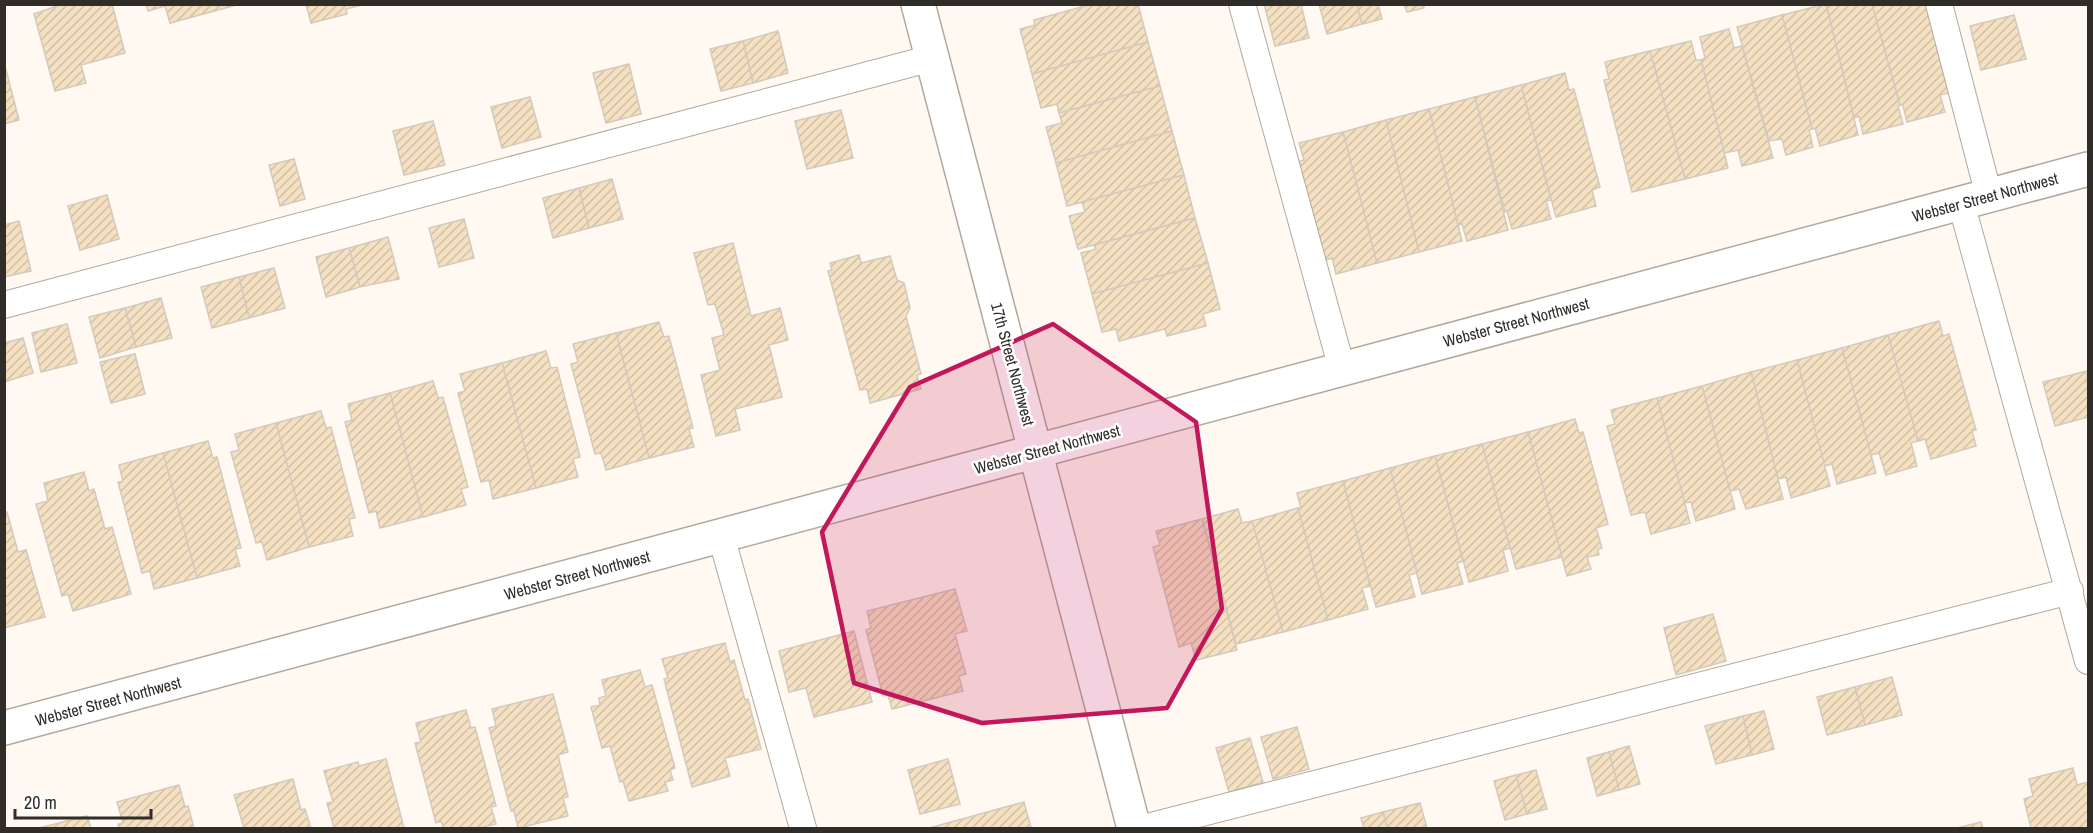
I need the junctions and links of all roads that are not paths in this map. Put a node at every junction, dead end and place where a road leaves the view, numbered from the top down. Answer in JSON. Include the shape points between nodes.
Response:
{"nodes":[{"id":1,"x":918,"y":4,"type":"edge"},
{"id":2,"x":1242,"y":4,"type":"edge"},
{"id":3,"x":1939,"y":4,"type":"edge"},
{"id":4,"x":933,"y":58,"type":"junction"},
{"id":5,"x":2088,"y":169,"type":"edge"},
{"id":6,"x":1975,"y":199,"type":"junction"},
{"id":7,"x":4,"y":305,"type":"edge"},
{"id":8,"x":1342,"y":369,"type":"junction"},
{"id":9,"x":1036,"y":452,"type":"junction"},
{"id":10,"x":721,"y":536,"type":"junction"},
{"id":11,"x":2070,"y":591,"type":"junction"},
{"id":12,"x":2088,"y":660,"type":"edge"},
{"id":13,"x":4,"y":728,"type":"edge"},
{"id":14,"x":803,"y":828,"type":"edge"},
{"id":15,"x":1134,"y":828,"type":"edge"},
{"id":16,"x":1143,"y":828,"type":"edge"}],
"edges":[{"from":1,"to":4,"type":"street","name":"17th Street Northwest"},
{"from":2,"to":8,"type":"lane"},
{"from":3,"to":6,"type":"lane"},
{"from":4,"to":7,"type":"lane"},
{"from":4,"to":9,"type":"street","name":"17th Street Northwest"},
{"from":5,"to":6,"type":"street","name":"Webster Street Northwest"},
{"from":6,"to":8,"type":"street","name":"Webster Street Northwest"},
{"from":6,"to":11,"type":"lane"},
{"from":8,"to":9,"type":"street","name":"Webster Street Northwest"},
{"from":9,"to":10,"type":"street","name":"Webster Street Northwest"},
{"from":9,"to":15,"type":"street","name":"17th Street Northwest"},
{"from":10,"to":13,"type":"street","name":"Webster Street Northwest"},
{"from":10,"to":14,"type":"lane"},
{"from":11,"to":12,"type":"lane"},
{"from":11,"to":16,"type":"lane"}]}
